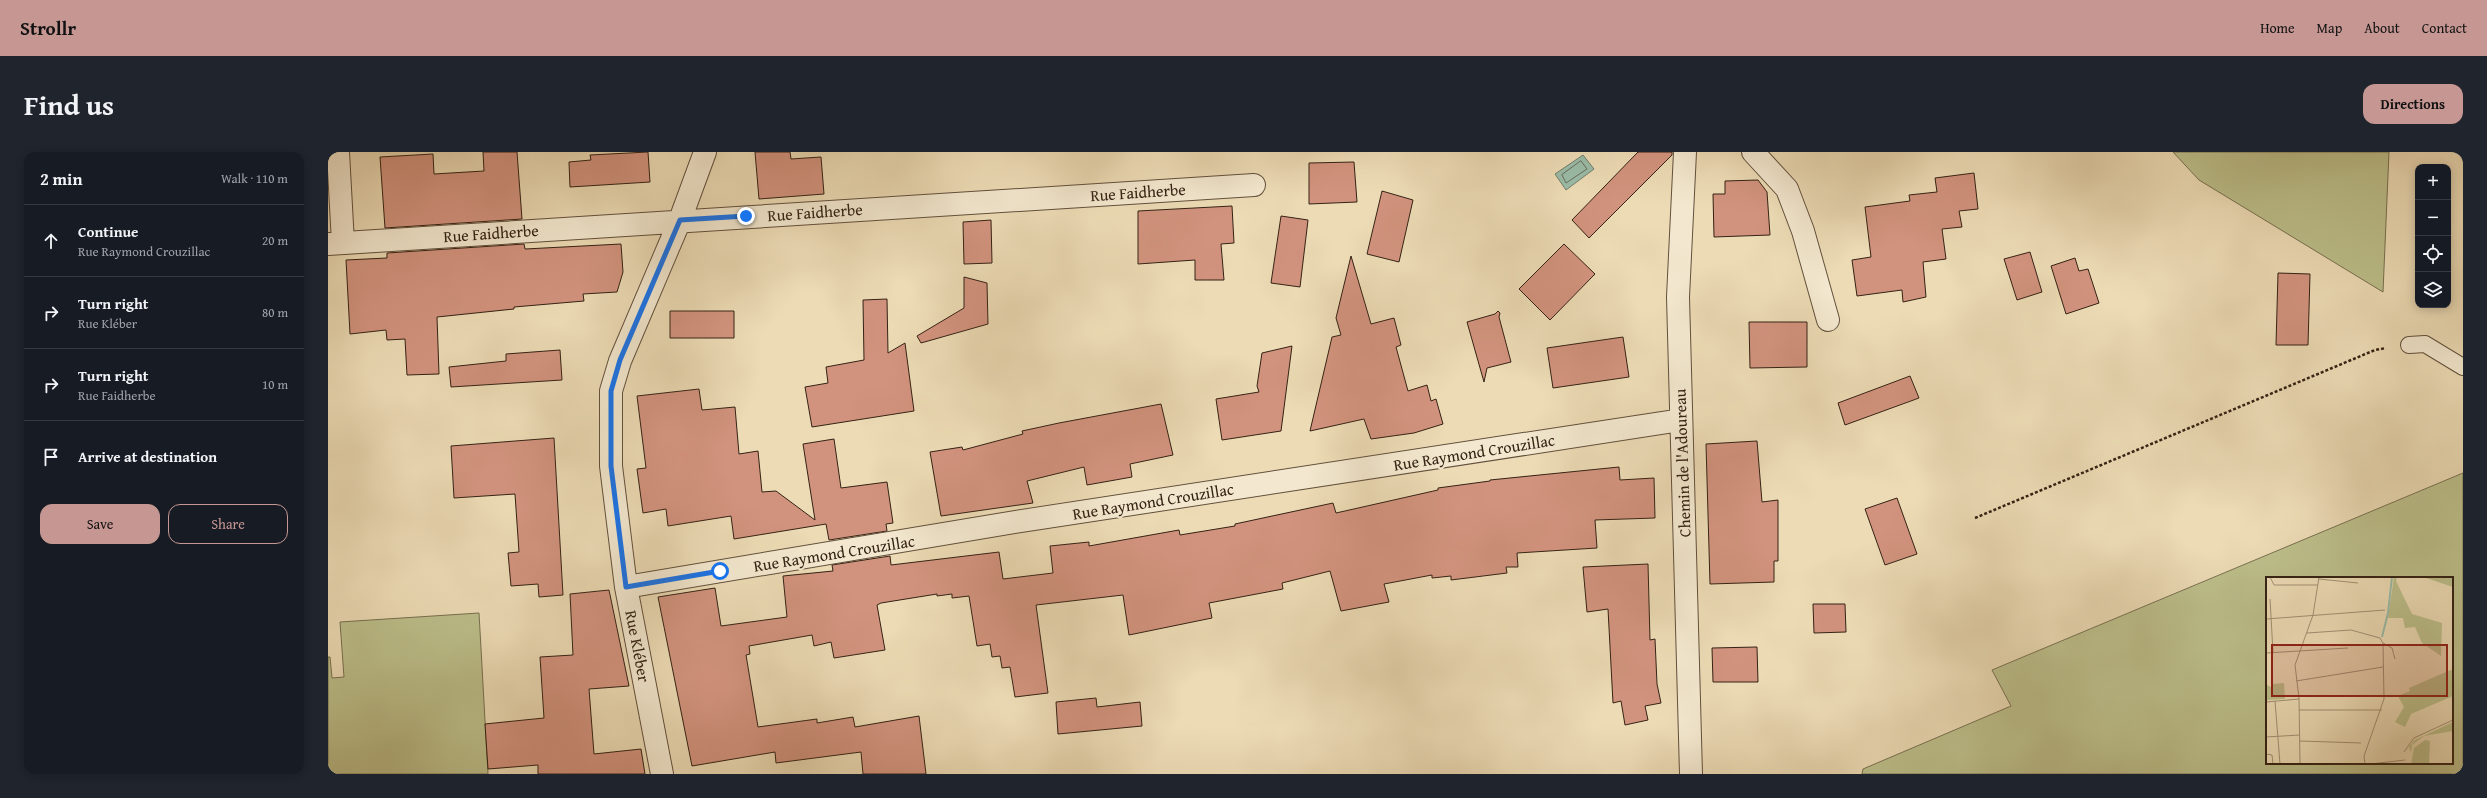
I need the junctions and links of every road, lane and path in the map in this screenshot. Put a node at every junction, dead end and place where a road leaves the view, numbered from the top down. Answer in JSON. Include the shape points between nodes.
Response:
{"nodes":[{"id":1,"x":338,"y":152,"type":"edge"},
{"id":2,"x":705,"y":152,"type":"edge"},
{"id":3,"x":1685,"y":152,"type":"edge"},
{"id":4,"x":1752,"y":152,"type":"edge"},
{"id":5,"x":1254,"y":185,"type":"dead end"},
{"id":6,"x":680,"y":220,"type":"junction"},
{"id":7,"x":335,"y":244,"type":"edge"},
{"id":8,"x":1828,"y":320,"type":"dead end"},
{"id":9,"x":2409,"y":345,"type":"joint"},
{"id":10,"x":2463,"y":367,"type":"edge"},
{"id":11,"x":1681,"y":420,"type":"junction"},
{"id":12,"x":1975,"y":518,"type":"dead end"},
{"id":13,"x":626,"y":587,"type":"junction"},
{"id":14,"x":662,"y":774,"type":"edge"},
{"id":15,"x":1691,"y":774,"type":"edge"}],
"edges":[{"from":1,"to":7,"type":"street"},
{"from":2,"to":6,"type":"street","name":"Rue Kléber"},
{"from":3,"to":11,"type":"street","name":"Chemin de l'Adoureau","via":[[1678,297]]},
{"from":4,"to":8,"type":"street","via":[[1787,189],[1803,231]]},
{"from":5,"to":6,"type":"street","name":"Rue Faidherbe"},
{"from":6,"to":7,"type":"street","name":"Rue Faidherbe"},
{"from":6,"to":13,"type":"street","name":"Rue Kléber","via":[[620,360],[611,391],[611,466]]},
{"from":9,"to":10,"type":"lane","via":[[2425,344]]},
{"from":9,"to":12,"type":"path","via":[[2375,350]]},
{"from":11,"to":13,"type":"street","name":"Rue Raymond Crouzillac","via":[[1015,522]]},
{"from":11,"to":15,"type":"street","name":"Chemin de l'Adoureau"},
{"from":13,"to":14,"type":"street","name":"Rue Kléber"}]}
